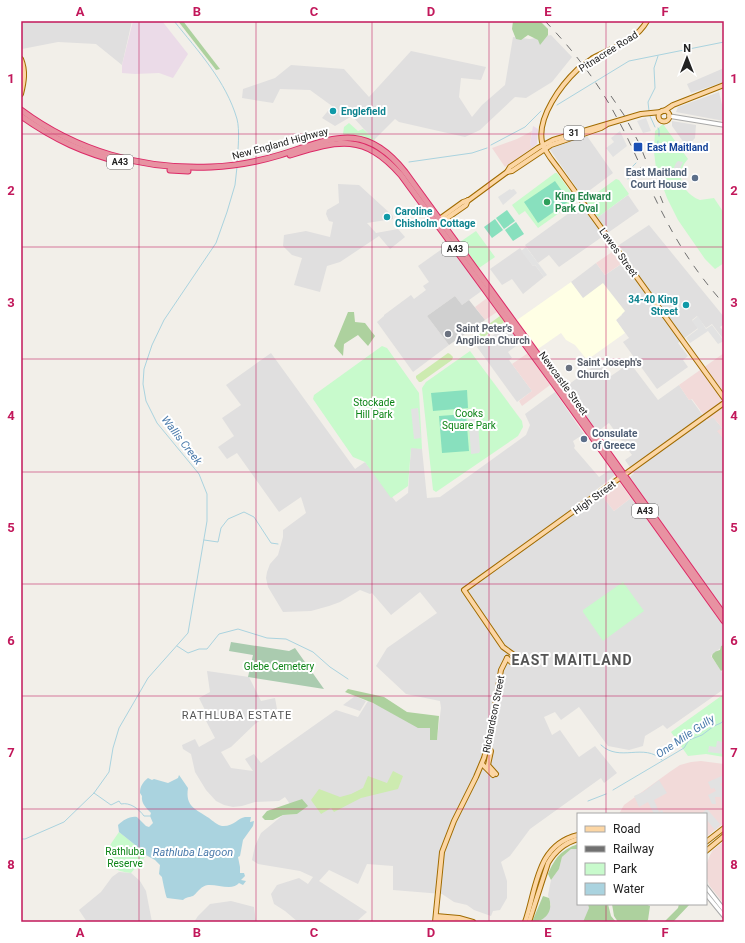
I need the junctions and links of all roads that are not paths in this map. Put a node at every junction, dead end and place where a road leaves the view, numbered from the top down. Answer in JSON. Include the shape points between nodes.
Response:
{"nodes":[{"id":1,"x":647,"y":21,"type":"edge"},
{"id":2,"x":21,"y":59,"type":"edge"},
{"id":3,"x":724,"y":85,"type":"edge"},
{"id":4,"x":21,"y":94,"type":"edge"},
{"id":5,"x":21,"y":110,"type":"edge"},
{"id":6,"x":666,"y":113,"type":"junction"},
{"id":7,"x":652,"y":114,"type":"junction"},
{"id":8,"x":21,"y":116,"type":"edge"},
{"id":9,"x":660,"y":119,"type":"junction"},
{"id":10,"x":724,"y":126,"type":"edge"},
{"id":11,"x":341,"y":140,"type":"joint"},
{"id":12,"x":544,"y":146,"type":"junction"},
{"id":13,"x":230,"y":168,"type":"junction"},
{"id":14,"x":438,"y":222,"type":"junction"},
{"id":15,"x":477,"y":275,"type":"junction"},
{"id":16,"x":558,"y":386,"type":"junction"},
{"id":17,"x":724,"y":398,"type":"edge"},
{"id":18,"x":724,"y":403,"type":"edge"},
{"id":19,"x":622,"y":476,"type":"junction"},
{"id":20,"x":670,"y":543,"type":"junction"},
{"id":21,"x":724,"y":615,"type":"edge"},
{"id":22,"x":724,"y":621,"type":"edge"},
{"id":23,"x":509,"y":658,"type":"joint"},
{"id":24,"x":488,"y":744,"type":"junction"},
{"id":25,"x":482,"y":764,"type":"junction"},
{"id":26,"x":724,"y":828,"type":"edge"},
{"id":27,"x":577,"y":835,"type":"edge"},
{"id":28,"x":724,"y":836,"type":"edge"},
{"id":29,"x":577,"y":839,"type":"edge"},
{"id":30,"x":707,"y":841,"type":"edge"},
{"id":31,"x":707,"y":850,"type":"edge"},
{"id":32,"x":707,"y":888,"type":"edge"},
{"id":33,"x":707,"y":895,"type":"edge"},
{"id":34,"x":724,"y":910,"type":"edge"},
{"id":35,"x":724,"y":916,"type":"edge"},
{"id":36,"x":436,"y":919,"type":"edge"},
{"id":37,"x":526,"y":921,"type":"edge"},
{"id":38,"x":463,"y":922,"type":"edge"},
{"id":39,"x":473,"y":922,"type":"edge"}],
"edges":[{"from":1,"to":12,"type":"main road","name":"Pitnacree Road","bridge":true,"via":[[641,30],[626,42],[593,58],[578,69],[556,94],[542,126],[541,137]]},
{"from":2,"to":4,"type":"main road","via":[[24,68]]},
{"from":3,"to":6,"type":"main road","via":[[677,104]]},
{"from":5,"to":13,"type":"highway","name":"New England Highway","number":"A43","via":[[73,142],[120,158],[142,164]]},
{"from":6,"to":7,"type":"main road","number":"31"},
{"from":6,"to":9,"type":"main road","via":[[659,114]]},
{"from":6,"to":9,"type":"main road","via":[[668,119]]},
{"from":6,"to":10,"type":"street"},
{"from":7,"to":9,"type":"main road"},
{"from":7,"to":12,"type":"main road","number":"31","via":[[641,114],[560,138]]},
{"from":8,"to":13,"type":"highway","name":"New England Highway","number":"A43","via":[[67,144],[125,163],[180,171]]},
{"from":11,"to":13,"type":"highway","name":"New England Highway","number":"A43"},
{"from":11,"to":14,"type":"highway","name":"Newcastle Street","number":"A43","via":[[375,150],[403,173]]},
{"from":12,"to":14,"type":"main road","number":"31","via":[[510,167],[507,172]]},
{"from":12,"to":17,"type":"main road","name":"Lawes Street"},
{"from":14,"to":15,"type":"highway","name":"Newcastle Street","number":"A43"},
{"from":15,"to":16,"type":"highway","name":"Newcastle Street","number":"A43"},
{"from":15,"to":16,"type":"highway","name":"Newcastle Street","number":"A43","via":[[554,377]]},
{"from":16,"to":19,"type":"highway","name":"Newcastle Street","number":"A43"},
{"from":16,"to":19,"type":"highway","name":"Newcastle Street","number":"A43"},
{"from":18,"to":19,"type":"main road","name":"High Street"},
{"from":19,"to":20,"type":"highway","name":"Newcastle Street","number":"A43"},
{"from":19,"to":20,"type":"highway","name":"Newcastle Street","number":"A43"},
{"from":19,"to":23,"type":"main road","name":"High Street","via":[[464,590]]},
{"from":20,"to":21,"type":"highway","name":"Newcastle Street","number":"A43"},
{"from":20,"to":22,"type":"highway","name":"Newcastle Street","number":"A43"},
{"from":23,"to":24,"type":"main road","name":"Richardson Street","via":[[501,672]]},
{"from":24,"to":25,"type":"main road","name":"Richardson Street"},
{"from":24,"to":25,"type":"main road","via":[[491,751],[488,765],[495,775]]},
{"from":25,"to":36,"type":"main road","name":"Richardson Street","via":[[454,821],[441,856]]},
{"from":26,"to":30,"type":"main road"},
{"from":27,"to":37,"type":"main road","via":[[565,838],[556,844],[544,861]]},
{"from":28,"to":31,"type":"main road"},
{"from":29,"to":37,"type":"main road","via":[[563,846],[552,856]]},
{"from":32,"to":34,"type":"street"},
{"from":33,"to":35,"type":"street"},
{"from":36,"to":38,"type":"main road"},
{"from":36,"to":39,"type":"main road","via":[[459,918]]}]}
